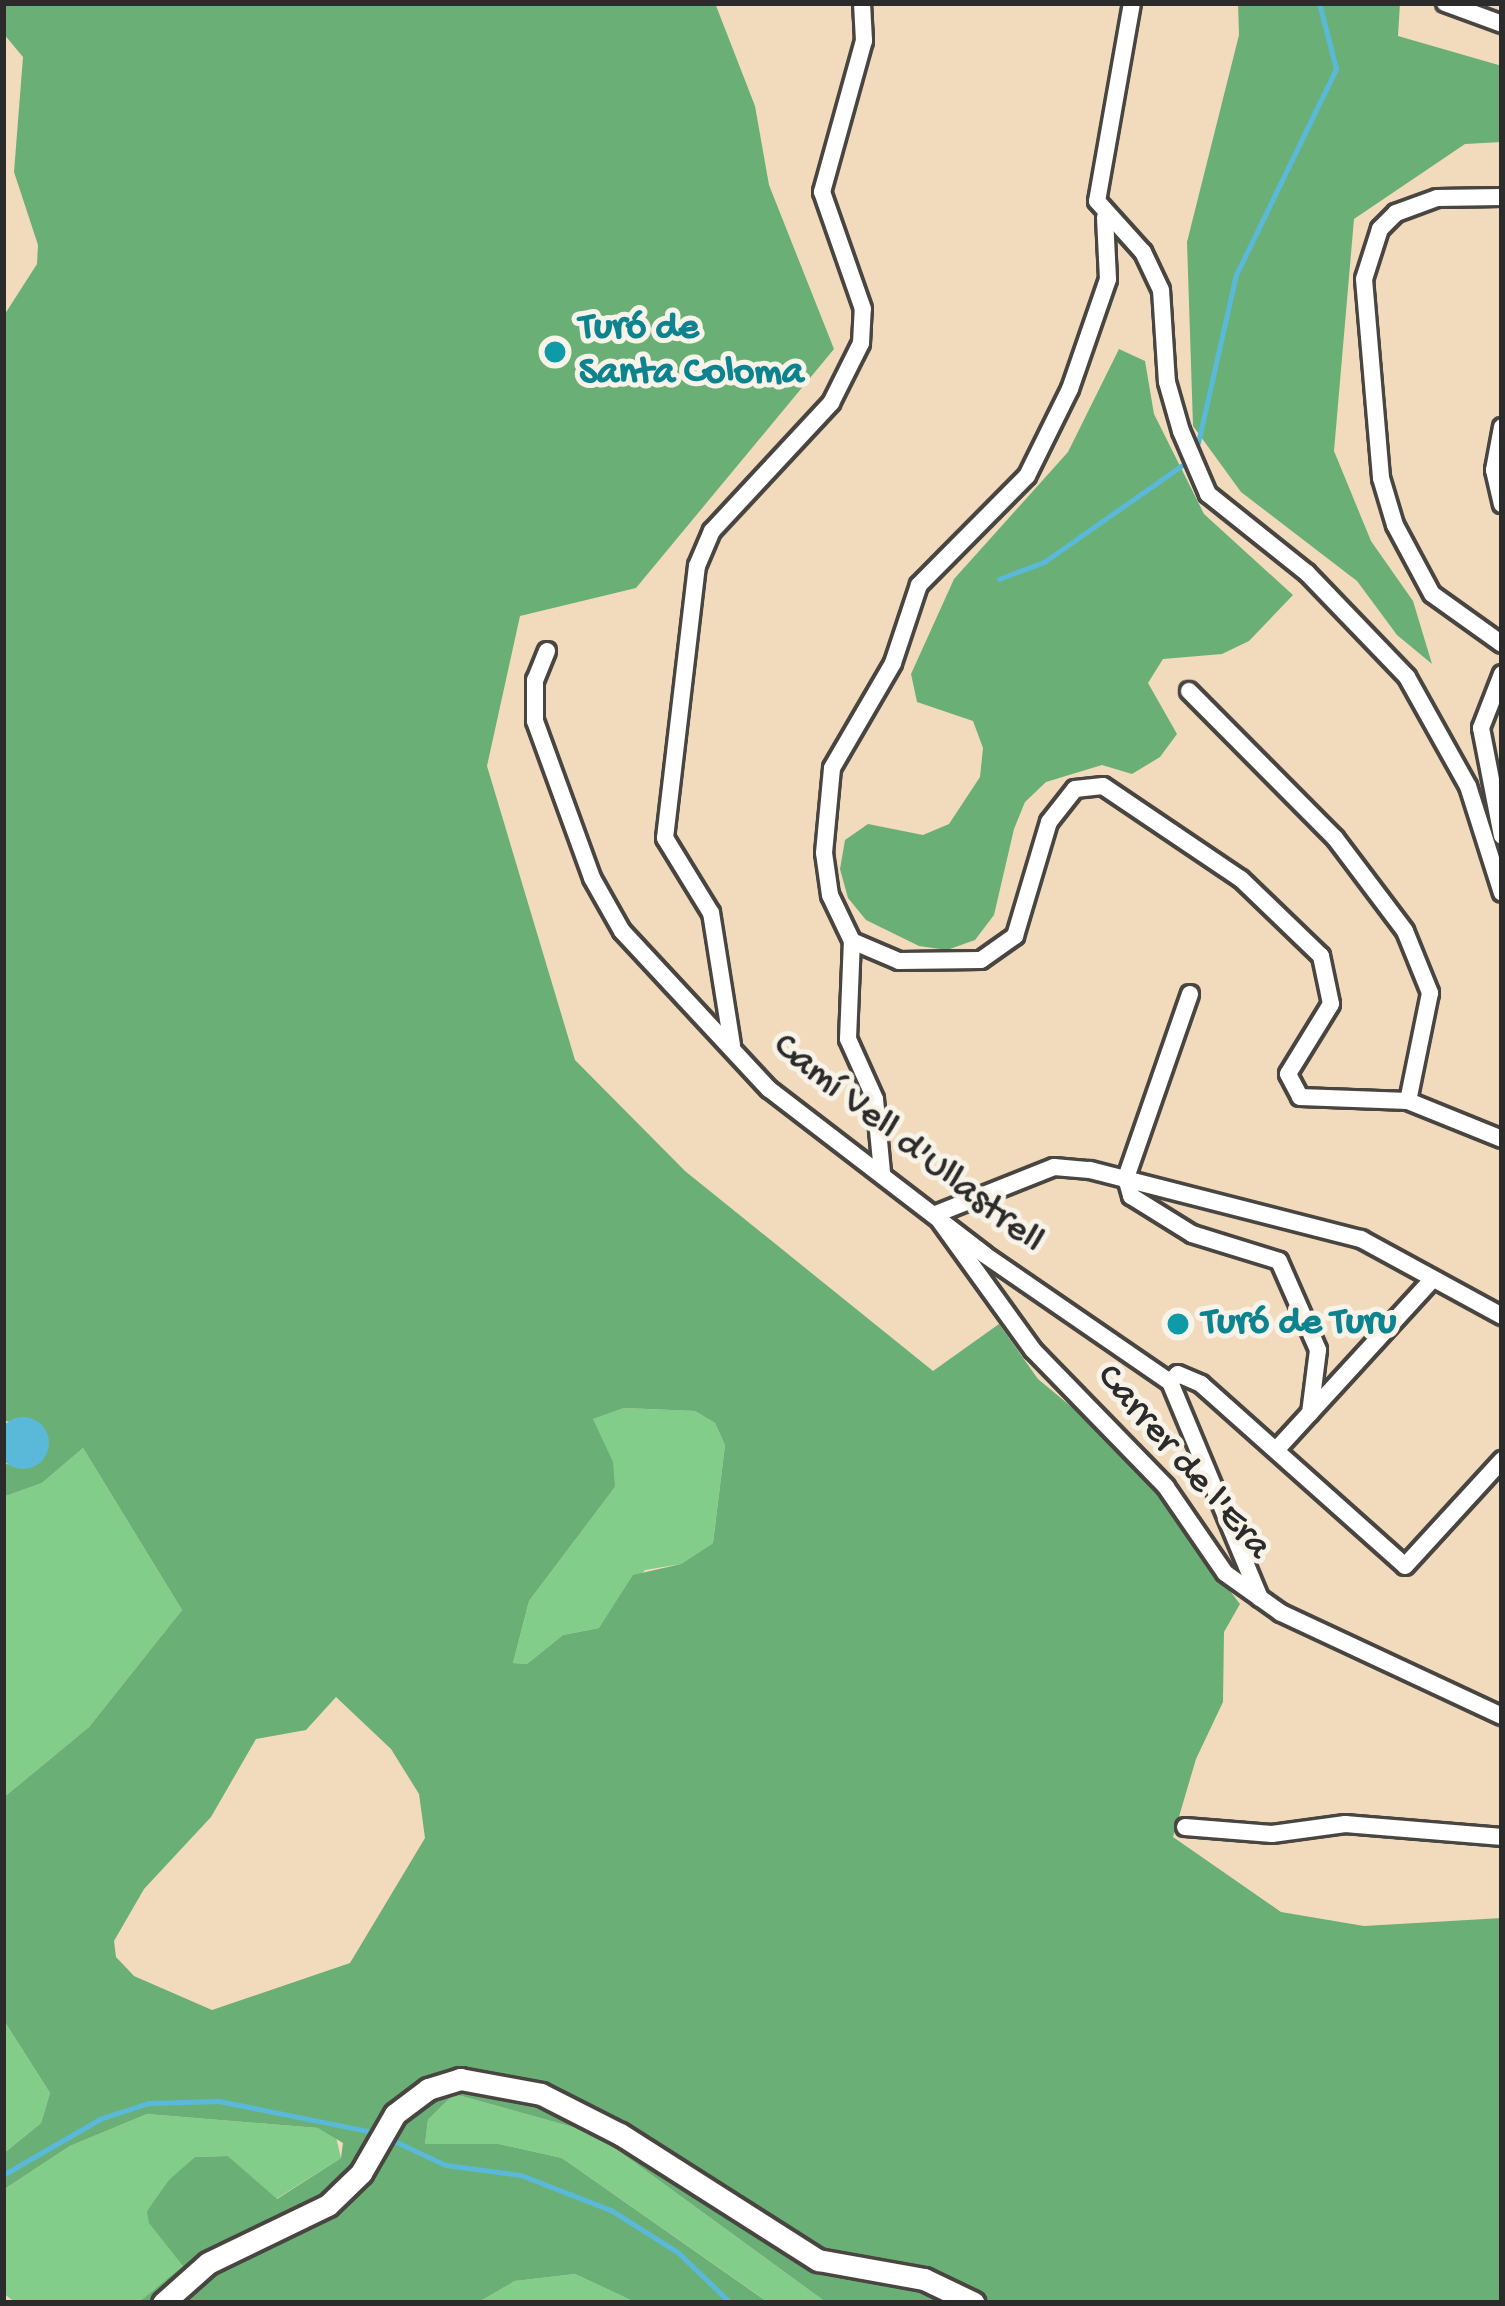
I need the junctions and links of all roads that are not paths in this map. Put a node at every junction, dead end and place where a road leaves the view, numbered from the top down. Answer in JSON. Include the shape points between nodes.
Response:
{"nodes":[{"id":1,"x":862,"y":3,"type":"edge"},
{"id":2,"x":1132,"y":3,"type":"edge"},
{"id":3,"x":1445,"y":3,"type":"edge"},
{"id":4,"x":1502,"y":24,"type":"edge"},
{"id":5,"x":1502,"y":197,"type":"edge"},
{"id":6,"x":1105,"y":217,"type":"junction"},
{"id":7,"x":1143,"y":252,"type":"junction"},
{"id":8,"x":1108,"y":271,"type":"junction"},
{"id":9,"x":1502,"y":427,"type":"edge"},
{"id":10,"x":1502,"y":504,"type":"edge"},
{"id":11,"x":1502,"y":644,"type":"edge"},
{"id":12,"x":547,"y":651,"type":"dead end"},
{"id":13,"x":1502,"y":674,"type":"edge"},
{"id":14,"x":1189,"y":691,"type":"dead end"},
{"id":15,"x":1502,"y":836,"type":"edge"},
{"id":16,"x":1502,"y":888,"type":"edge"},
{"id":17,"x":852,"y":940,"type":"junction"},
{"id":18,"x":1190,"y":994,"type":"dead end"},
{"id":19,"x":732,"y":1045,"type":"junction"},
{"id":20,"x":1408,"y":1101,"type":"junction"},
{"id":21,"x":1502,"y":1139,"type":"edge"},
{"id":22,"x":882,"y":1172,"type":"junction"},
{"id":23,"x":1126,"y":1178,"type":"junction"},
{"id":24,"x":935,"y":1214,"type":"junction"},
{"id":25,"x":1431,"y":1281,"type":"junction"},
{"id":26,"x":1502,"y":1316,"type":"edge"},
{"id":27,"x":1170,"y":1382,"type":"junction"},
{"id":28,"x":1310,"y":1413,"type":"junction"},
{"id":29,"x":1277,"y":1449,"type":"junction"},
{"id":30,"x":1502,"y":1460,"type":"edge"},
{"id":31,"x":1260,"y":1598,"type":"junction"},
{"id":32,"x":1502,"y":1716,"type":"edge"},
{"id":33,"x":1185,"y":1827,"type":"dead end"},
{"id":34,"x":1502,"y":1838,"type":"edge"},
{"id":35,"x":163,"y":2303,"type":"edge"},
{"id":36,"x":974,"y":2303,"type":"edge"}],
"edges":[{"from":1,"to":19,"type":"street","via":[[864,41],[822,192],[863,309],[851,376],[712,531],[697,566],[665,838],[711,913]]},
{"from":2,"to":6,"type":"street","via":[[1099,170]]},
{"from":3,"to":4,"type":"street"},
{"from":5,"to":11,"type":"street","via":[[1437,198],[1396,214],[1380,229],[1364,279],[1381,478],[1395,524],[1432,594]]},
{"from":6,"to":7,"type":"street"},
{"from":6,"to":8,"type":"street"},
{"from":7,"to":8,"type":"street","via":[[1127,253]]},
{"from":7,"to":16,"type":"street","via":[[1162,290],[1167,382],[1208,494],[1307,573],[1407,677],[1468,786]]},
{"from":8,"to":17,"type":"street","via":[[1070,389],[1028,476],[919,585],[893,662],[843,737],[824,854],[830,895]]},
{"from":9,"to":10,"type":"street","via":[[1494,470]]},
{"from":12,"to":19,"type":"street","name":"Camí Vell d'Ullastrell","via":[[535,680],[535,722],[592,878],[671,992]]},
{"from":13,"to":15,"type":"street","via":[[1481,728]]},
{"from":14,"to":20,"type":"street","via":[[1314,815],[1405,931],[1430,993]]},
{"from":17,"to":20,"type":"street","via":[[899,962],[982,960],[1015,936],[1049,822],[1075,789],[1102,786],[1241,879],[1321,956],[1331,1004],[1288,1074],[1293,1090],[1311,1101]]},
{"from":17,"to":22,"type":"street","via":[[848,1040],[875,1099]]},
{"from":18,"to":23,"type":"street"},
{"from":19,"to":22,"type":"street","name":"Camí Vell d'Ullastrell","via":[[769,1089]]},
{"from":20,"to":21,"type":"street"},
{"from":22,"to":24,"type":"street","name":"Camí Vell d'Ullastrell"},
{"from":23,"to":24,"type":"street","via":[[1054,1167]]},
{"from":23,"to":25,"type":"street","via":[[1361,1239]]},
{"from":23,"to":28,"type":"street","via":[[1131,1196],[1192,1234],[1279,1262],[1318,1350]]},
{"from":24,"to":27,"type":"street","name":"Camí Vell d'Ullastrell"},
{"from":24,"to":31,"type":"street","name":"Carrer de l'Era","via":[[1034,1350],[1166,1487],[1225,1573]]},
{"from":25,"to":26,"type":"street"},
{"from":25,"to":28,"type":"street"},
{"from":27,"to":29,"type":"street","name":"Camí Vell d'Ullastrell","via":[[1190,1376]]},
{"from":27,"to":31,"type":"street"},
{"from":28,"to":29,"type":"street"},
{"from":29,"to":30,"type":"street","via":[[1405,1565]]},
{"from":31,"to":32,"type":"street","name":"Carrer de l'Era"},
{"from":33,"to":34,"type":"street","via":[[1272,1834],[1346,1824]]},
{"from":35,"to":36,"type":"street","via":[[208,2263],[328,2205],[362,2173],[395,2114],[428,2089],[460,2079],[541,2094],[620,2134],[818,2260],[924,2279]]}]}
